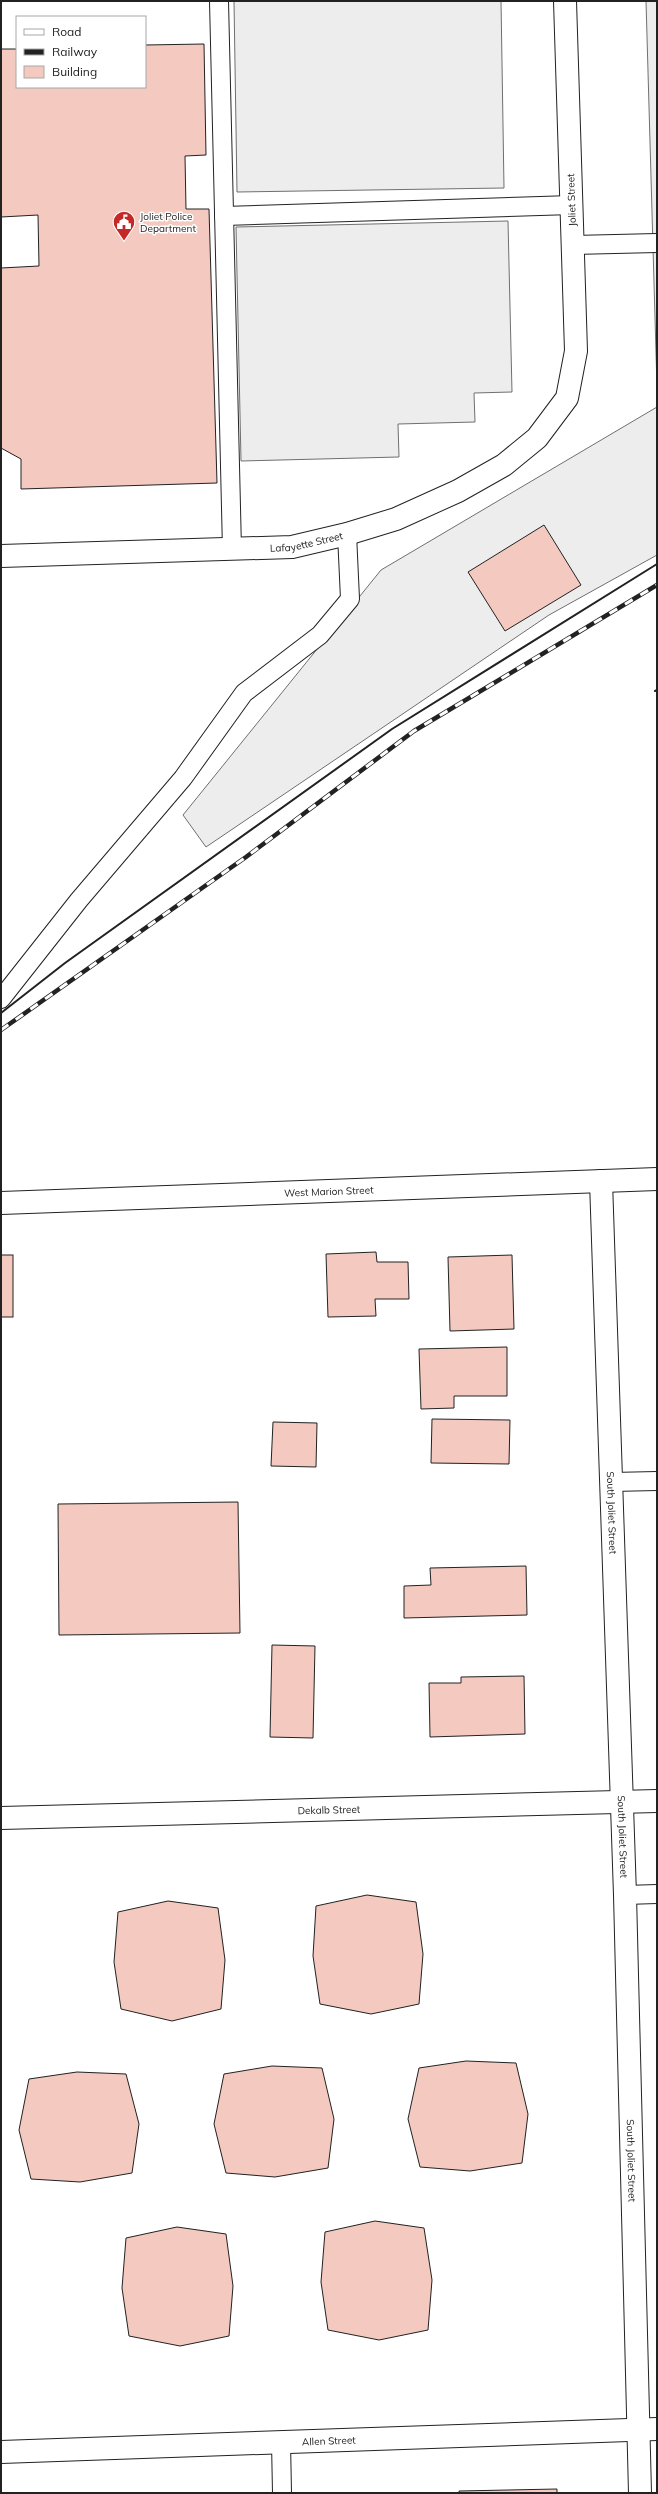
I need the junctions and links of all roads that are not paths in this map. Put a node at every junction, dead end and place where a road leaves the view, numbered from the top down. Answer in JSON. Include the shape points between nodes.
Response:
{"nodes":[{"id":1,"x":219,"y":1,"type":"edge"},
{"id":2,"x":565,"y":1,"type":"edge"},
{"id":3,"x":572,"y":205,"type":"junction"},
{"id":4,"x":224,"y":216,"type":"junction"},
{"id":5,"x":657,"y":243,"type":"edge"},
{"id":6,"x":573,"y":245,"type":"junction"},
{"id":7,"x":567,"y":398,"type":"joint"},
{"id":8,"x":347,"y":534,"type":"junction"},
{"id":9,"x":232,"y":550,"type":"junction"},
{"id":10,"x":1,"y":556,"type":"edge"},
{"id":11,"x":1,"y":999,"type":"edge"},
{"id":12,"x":657,"y":1179,"type":"edge"},
{"id":13,"x":601,"y":1181,"type":"junction"},
{"id":14,"x":1,"y":1203,"type":"edge"},
{"id":15,"x":657,"y":1481,"type":"edge"},
{"id":16,"x":611,"y":1482,"type":"junction"},
{"id":17,"x":622,"y":1801,"type":"junction"},
{"id":18,"x":657,"y":1801,"type":"edge"},
{"id":19,"x":1,"y":1818,"type":"edge"},
{"id":20,"x":657,"y":1894,"type":"edge"},
{"id":21,"x":625,"y":1895,"type":"junction"},
{"id":22,"x":648,"y":2430,"type":"edge"},
{"id":23,"x":281,"y":2442,"type":"junction"},
{"id":24,"x":1,"y":2452,"type":"edge"},
{"id":25,"x":282,"y":2493,"type":"edge"},
{"id":26,"x":640,"y":2493,"type":"edge"}],
"edges":[{"from":1,"to":4,"type":"lane"},
{"from":2,"to":3,"type":"street","name":"Joliet Street"},
{"from":3,"to":4,"type":"lane"},
{"from":3,"to":6,"type":"street","name":"Joliet Street"},
{"from":4,"to":9,"type":"lane"},
{"from":5,"to":6,"type":"lane"},
{"from":6,"to":7,"type":"street","name":"Joliet Street","via":[[576,351]]},
{"from":7,"to":8,"type":"street","name":"Lafayette Street","via":[[537,438],[504,465],[458,491],[396,519]]},
{"from":8,"to":9,"type":"street","name":"Lafayette Street","via":[[292,547]]},
{"from":8,"to":11,"type":"lane","via":[[350,599],[320,635],[244,693],[183,778],[78,900]]},
{"from":9,"to":10,"type":"street","name":"Lafayette Street"},
{"from":12,"to":13,"type":"street","name":"West Marion Street"},
{"from":13,"to":14,"type":"street","name":"West Marion Street"},
{"from":13,"to":16,"type":"street","name":"South Joliet Street"},
{"from":15,"to":16,"type":"lane"},
{"from":16,"to":17,"type":"street","name":"South Joliet Street"},
{"from":17,"to":18,"type":"street","name":"Dekalb Street"},
{"from":17,"to":19,"type":"street","name":"Dekalb Street"},
{"from":17,"to":21,"type":"street","name":"South Joliet Street"},
{"from":20,"to":21,"type":"lane"},
{"from":21,"to":22,"type":"street","name":"South Joliet Street"},
{"from":22,"to":23,"type":"street","name":"Allen Street"},
{"from":22,"to":26,"type":"street","name":"South Joliet Street"},
{"from":23,"to":24,"type":"street","name":"Allen Street"},
{"from":23,"to":25,"type":"lane"}]}
